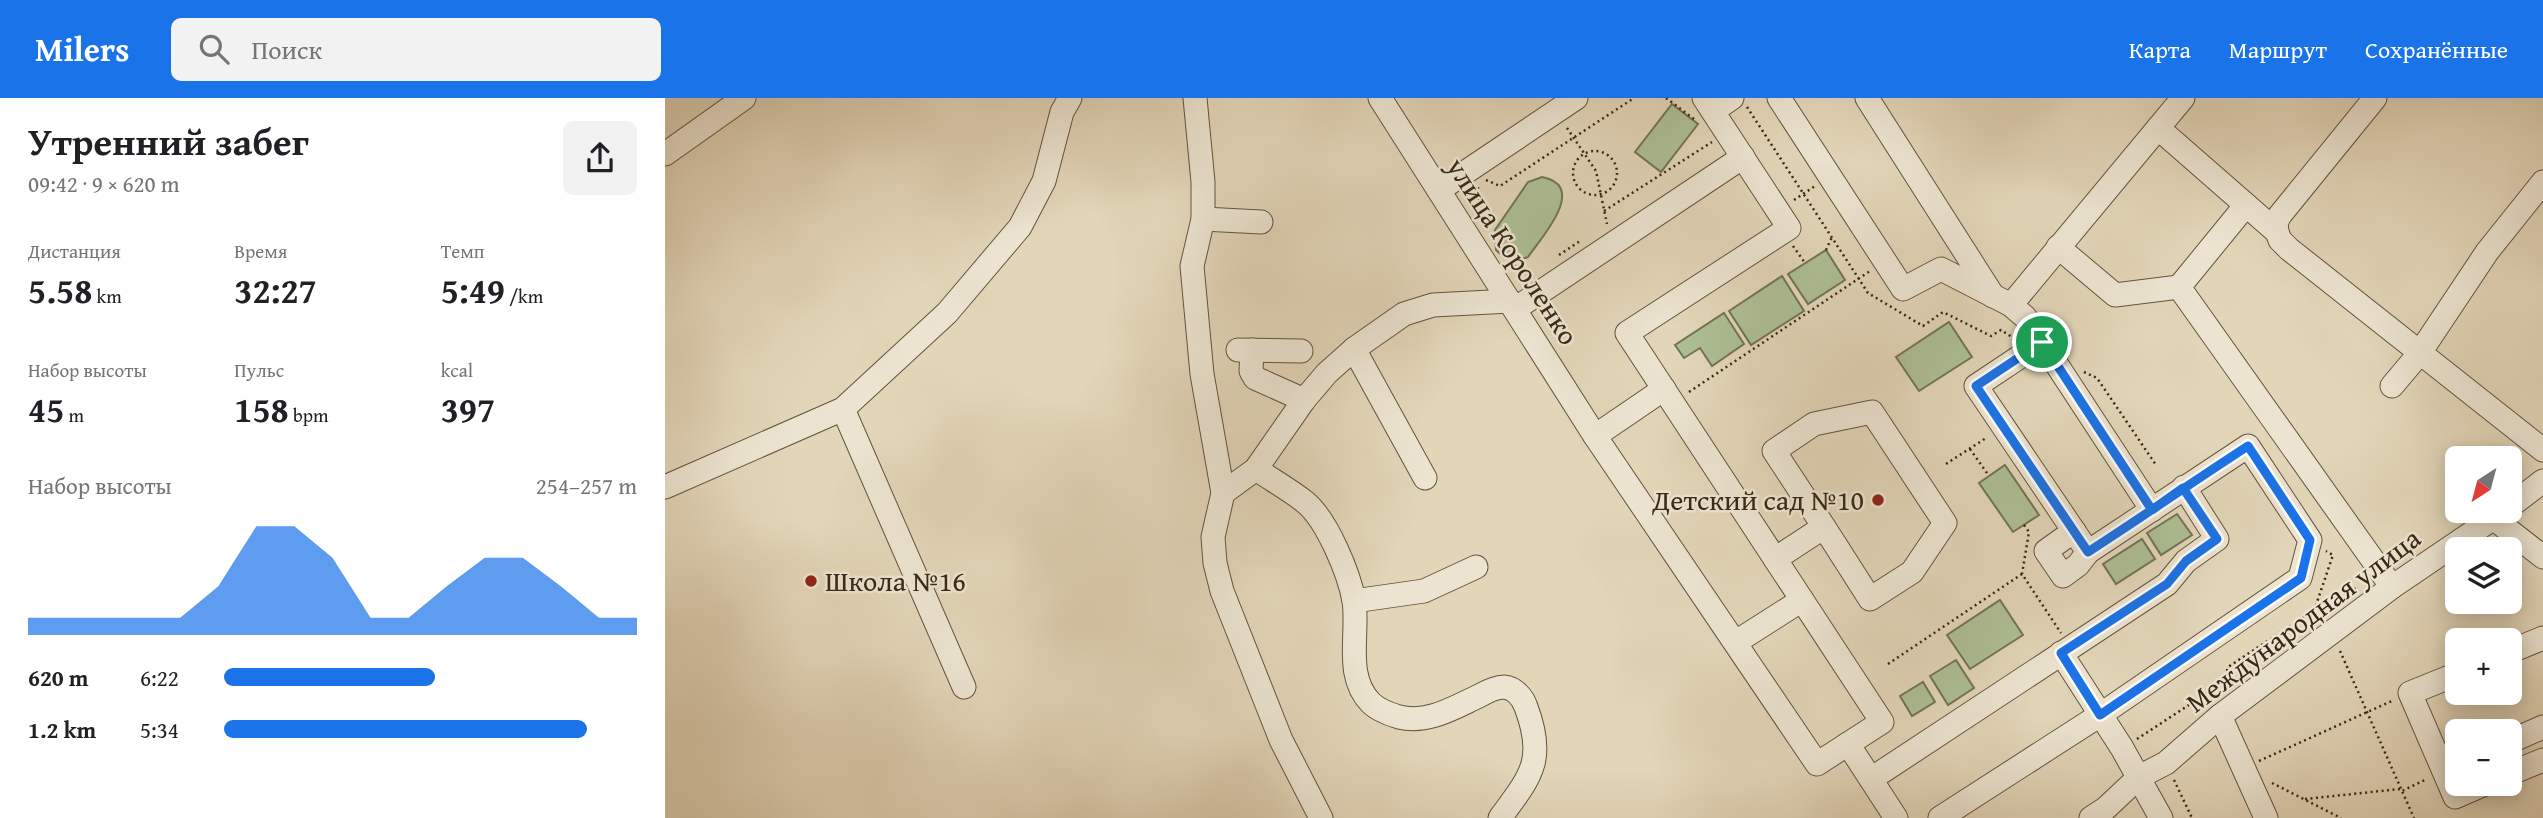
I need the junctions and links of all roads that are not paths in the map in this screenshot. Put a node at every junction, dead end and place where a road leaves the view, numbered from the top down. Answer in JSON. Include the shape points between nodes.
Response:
{"nodes":[{"id":1,"x":744,"y":98,"type":"edge"},
{"id":2,"x":1070,"y":98,"type":"edge"},
{"id":3,"x":1195,"y":98,"type":"edge"},
{"id":4,"x":1380,"y":98,"type":"edge"},
{"id":5,"x":1576,"y":98,"type":"edge"},
{"id":6,"x":1732,"y":98,"type":"edge"},
{"id":7,"x":1779,"y":98,"type":"edge"},
{"id":8,"x":1867,"y":98,"type":"edge"},
{"id":9,"x":2183,"y":98,"type":"edge"},
{"id":10,"x":2375,"y":98,"type":"edge"},
{"id":11,"x":1705,"y":110,"type":"edge"},
{"id":12,"x":2158,"y":128,"type":"junction"},
{"id":13,"x":665,"y":154,"type":"edge"},
{"id":14,"x":1743,"y":157,"type":"junction"},
{"id":15,"x":2543,"y":182,"type":"edge"},
{"id":16,"x":1439,"y":190,"type":"junction"},
{"id":17,"x":2246,"y":205,"type":"junction"},
{"id":18,"x":1203,"y":219,"type":"junction"},
{"id":19,"x":1261,"y":222,"type":"dead end"},
{"id":20,"x":2277,"y":232,"type":"junction"},
{"id":21,"x":2058,"y":247,"type":"junction"},
{"id":22,"x":2179,"y":287,"type":"junction"},
{"id":23,"x":2002,"y":300,"type":"junction"},
{"id":24,"x":1512,"y":305,"type":"junction"},
{"id":25,"x":2042,"y":342,"type":"junction"},
{"id":26,"x":1354,"y":349,"type":"junction"},
{"id":27,"x":1301,"y":351,"type":"dead end"},
{"id":28,"x":2419,"y":354,"type":"junction"},
{"id":29,"x":2392,"y":386,"type":"dead end"},
{"id":30,"x":1668,"y":396,"type":"junction"},
{"id":31,"x":1304,"y":400,"type":"junction"},
{"id":32,"x":843,"y":409,"type":"junction"},
{"id":33,"x":1595,"y":436,"type":"junction"},
{"id":34,"x":2543,"y":450,"type":"edge"},
{"id":35,"x":1256,"y":469,"type":"junction"},
{"id":36,"x":1425,"y":478,"type":"dead end"},
{"id":37,"x":2543,"y":481,"type":"edge"},
{"id":38,"x":665,"y":487,"type":"edge"},
{"id":39,"x":2183,"y":488,"type":"junction"},
{"id":40,"x":1223,"y":492,"type":"junction"},
{"id":41,"x":2522,"y":497,"type":"edge"},
{"id":42,"x":2152,"y":510,"type":"junction"},
{"id":43,"x":2486,"y":523,"type":"edge"},
{"id":44,"x":2512,"y":523,"type":"edge"},
{"id":45,"x":1824,"y":527,"type":"junction"},
{"id":46,"x":2074,"y":531,"type":"junction"},
{"id":47,"x":2088,"y":552,"type":"junction"},
{"id":48,"x":2543,"y":557,"type":"edge"},
{"id":49,"x":1775,"y":559,"type":"junction"},
{"id":50,"x":1476,"y":567,"type":"dead end"},
{"id":51,"x":2385,"y":593,"type":"junction"},
{"id":52,"x":1802,"y":600,"type":"junction"},
{"id":53,"x":1354,"y":601,"type":"junction"},
{"id":54,"x":2543,"y":638,"type":"edge"},
{"id":55,"x":1736,"y":642,"type":"junction"},
{"id":56,"x":2522,"y":647,"type":"edge"},
{"id":57,"x":2066,"y":650,"type":"junction"},
{"id":58,"x":2445,"y":679,"type":"edge"},
{"id":59,"x":964,"y":687,"type":"dead end"},
{"id":60,"x":2100,"y":715,"type":"junction"},
{"id":61,"x":2220,"y":716,"type":"junction"},
{"id":62,"x":2543,"y":727,"type":"edge"},
{"id":63,"x":2522,"y":736,"type":"edge"},
{"id":64,"x":1848,"y":744,"type":"junction"},
{"id":65,"x":2445,"y":759,"type":"edge"},
{"id":66,"x":2543,"y":760,"type":"edge"},
{"id":67,"x":2522,"y":769,"type":"edge"},
{"id":68,"x":2140,"y":777,"type":"junction"},
{"id":69,"x":1871,"y":779,"type":"junction"},
{"id":70,"x":1321,"y":818,"type":"edge"},
{"id":71,"x":1500,"y":818,"type":"edge"},
{"id":72,"x":1896,"y":818,"type":"edge"},
{"id":73,"x":1940,"y":818,"type":"edge"},
{"id":74,"x":2091,"y":818,"type":"edge"},
{"id":75,"x":2161,"y":818,"type":"edge"},
{"id":76,"x":2266,"y":818,"type":"edge"}],
"edges":[{"from":1,"to":13,"type":"street"},
{"from":2,"to":32,"type":"street","via":[[1044,181],[1020,227],[947,313]]},
{"from":3,"to":18,"type":"street"},
{"from":4,"to":16,"type":"street","name":"улица Короленко"},
{"from":5,"to":16,"type":"street"},
{"from":6,"to":11,"type":"street"},
{"from":7,"to":23,"type":"street","via":[[1903,289],[1941,269]]},
{"from":8,"to":23,"type":"street"},
{"from":9,"to":12,"type":"street"},
{"from":10,"to":20,"type":"street","via":[[2280,215]]},
{"from":11,"to":14,"type":"street"},
{"from":12,"to":17,"type":"street"},
{"from":12,"to":21,"type":"street"},
{"from":14,"to":24,"type":"street"},
{"from":14,"to":30,"type":"street","via":[[1789,228],[1627,333]]},
{"from":15,"to":28,"type":"street","via":[[2487,252]]},
{"from":16,"to":24,"type":"street","name":"улица Короленко"},
{"from":17,"to":20,"type":"street"},
{"from":17,"to":22,"type":"street"},
{"from":18,"to":19,"type":"street"},
{"from":18,"to":40,"type":"street","via":[[1192,266],[1202,374]]},
{"from":20,"to":28,"type":"street","via":[[2289,250]]},
{"from":21,"to":22,"type":"street","via":[[2115,295]]},
{"from":21,"to":23,"type":"street"},
{"from":22,"to":51,"type":"street"},
{"from":23,"to":25,"type":"street","via":[[2025,317]]},
{"from":24,"to":26,"type":"street","via":[[1433,305],[1404,314]]},
{"from":24,"to":33,"type":"street","name":"улица Короленко"},
{"from":25,"to":42,"type":"street"},
{"from":25,"to":46,"type":"street","via":[[1976,386]]},
{"from":26,"to":31,"type":"street"},
{"from":26,"to":36,"type":"street"},
{"from":27,"to":31,"type":"street","via":[[1245,350],[1255,378]]},
{"from":28,"to":29,"type":"street"},
{"from":28,"to":34,"type":"street"},
{"from":30,"to":33,"type":"street"},
{"from":30,"to":49,"type":"street"},
{"from":31,"to":35,"type":"street"},
{"from":32,"to":38,"type":"street"},
{"from":32,"to":59,"type":"street"},
{"from":33,"to":55,"type":"street","name":"улица Короленко"},
{"from":35,"to":40,"type":"street"},
{"from":35,"to":53,"type":"street","via":[[1307,503],[1332,537]]},
{"from":37,"to":41,"type":"street","name":"Международная улица"},
{"from":39,"to":42,"type":"street"},
{"from":39,"to":57,"type":"street","via":[[2217,539],[2186,561],[2167,584]]},
{"from":39,"to":60,"type":"street","via":[[2248,446],[2310,540],[2301,578]]},
{"from":40,"to":70,"type":"street","via":[[1213,537],[1222,591],[1281,740]]},
{"from":42,"to":47,"type":"street"},
{"from":43,"to":51,"type":"street","name":"Международная улица"},
{"from":44,"to":48,"type":"street"},
{"from":45,"to":45,"type":"street","via":[[1870,599],[1912,572],[1945,523],[1872,412],[1814,424],[1773,451]]},
{"from":45,"to":49,"type":"street"},
{"from":46,"to":47,"type":"street"},
{"from":46,"to":47,"type":"street","via":[[2046,551],[2063,576]]},
{"from":49,"to":52,"type":"street"},
{"from":50,"to":53,"type":"street","via":[[1424,591]]},
{"from":51,"to":61,"type":"street","name":"Международная улица"},
{"from":52,"to":55,"type":"street"},
{"from":52,"to":64,"type":"street","via":[[1882,722]]},
{"from":53,"to":71,"type":"street","via":[[1359,688],[1372,705],[1410,719],[1433,718],[1503,687],[1524,700],[1536,732],[1535,755],[1525,784]]},
{"from":54,"to":56,"type":"street"},
{"from":55,"to":64,"type":"street","name":"улица Короленко","via":[[1817,764]]},
{"from":57,"to":60,"type":"street"},
{"from":57,"to":69,"type":"street"},
{"from":58,"to":65,"type":"street","via":[[2410,693]]},
{"from":60,"to":68,"type":"street"},
{"from":60,"to":73,"type":"street"},
{"from":61,"to":68,"type":"street","name":"Международная улица","via":[[2166,763]]},
{"from":61,"to":76,"type":"street"},
{"from":62,"to":63,"type":"street"},
{"from":64,"to":69,"type":"street"},
{"from":66,"to":67,"type":"street"},
{"from":68,"to":74,"type":"street","name":"Международная улица"},
{"from":68,"to":75,"type":"street"},
{"from":69,"to":72,"type":"street"}]}
